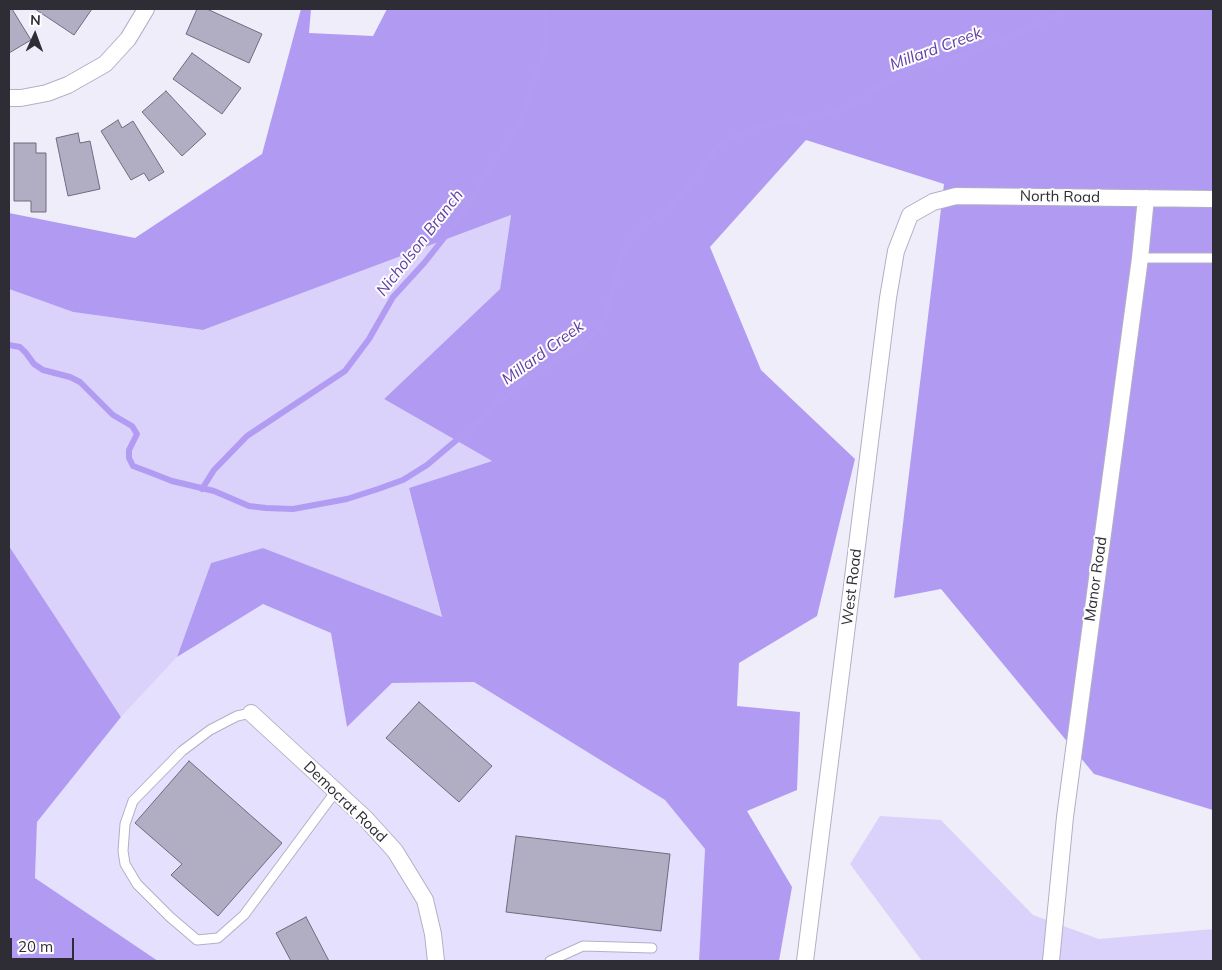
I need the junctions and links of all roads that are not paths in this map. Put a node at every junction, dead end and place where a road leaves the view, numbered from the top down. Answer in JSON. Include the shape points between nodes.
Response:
{"nodes":[{"id":1,"x":146,"y":9,"type":"edge"},
{"id":2,"x":9,"y":98,"type":"edge"},
{"id":3,"x":1146,"y":198,"type":"junction"},
{"id":4,"x":1213,"y":199,"type":"edge"},
{"id":5,"x":910,"y":215,"type":"joint"},
{"id":6,"x":1140,"y":258,"type":"junction"},
{"id":7,"x":1213,"y":258,"type":"edge"},
{"id":8,"x":251,"y":713,"type":"joint"},
{"id":9,"x":336,"y":791,"type":"junction"},
{"id":10,"x":652,"y":948,"type":"dead end"},
{"id":11,"x":436,"y":961,"type":"edge"},
{"id":12,"x":550,"y":961,"type":"edge"},
{"id":13,"x":805,"y":961,"type":"edge"},
{"id":14,"x":1051,"y":961,"type":"edge"}],
"edges":[{"from":1,"to":2,"type":"street","via":[[128,39],[105,64],[47,93]]},
{"from":3,"to":4,"type":"street","name":"North Road"},
{"from":3,"to":5,"type":"street","name":"North Road","via":[[956,196],[933,202]]},
{"from":3,"to":6,"type":"street","name":"Manor Road"},
{"from":5,"to":13,"type":"street","name":"West Road","via":[[896,251],[888,298]]},
{"from":6,"to":7,"type":"lane"},
{"from":6,"to":14,"type":"street","name":"Manor Road","via":[[1065,817]]},
{"from":8,"to":9,"type":"street","name":"Democrat Road"},
{"from":8,"to":9,"type":"lane","via":[[237,716],[210,730],[182,751],[134,801],[125,824],[125,864],[137,884],[170,917],[197,940],[218,938],[244,915]]},
{"from":9,"to":11,"type":"street","name":"Democrat Road","via":[[366,818],[395,852],[425,900],[434,934]]},
{"from":10,"to":12,"type":"lane","via":[[583,946]]}]}
